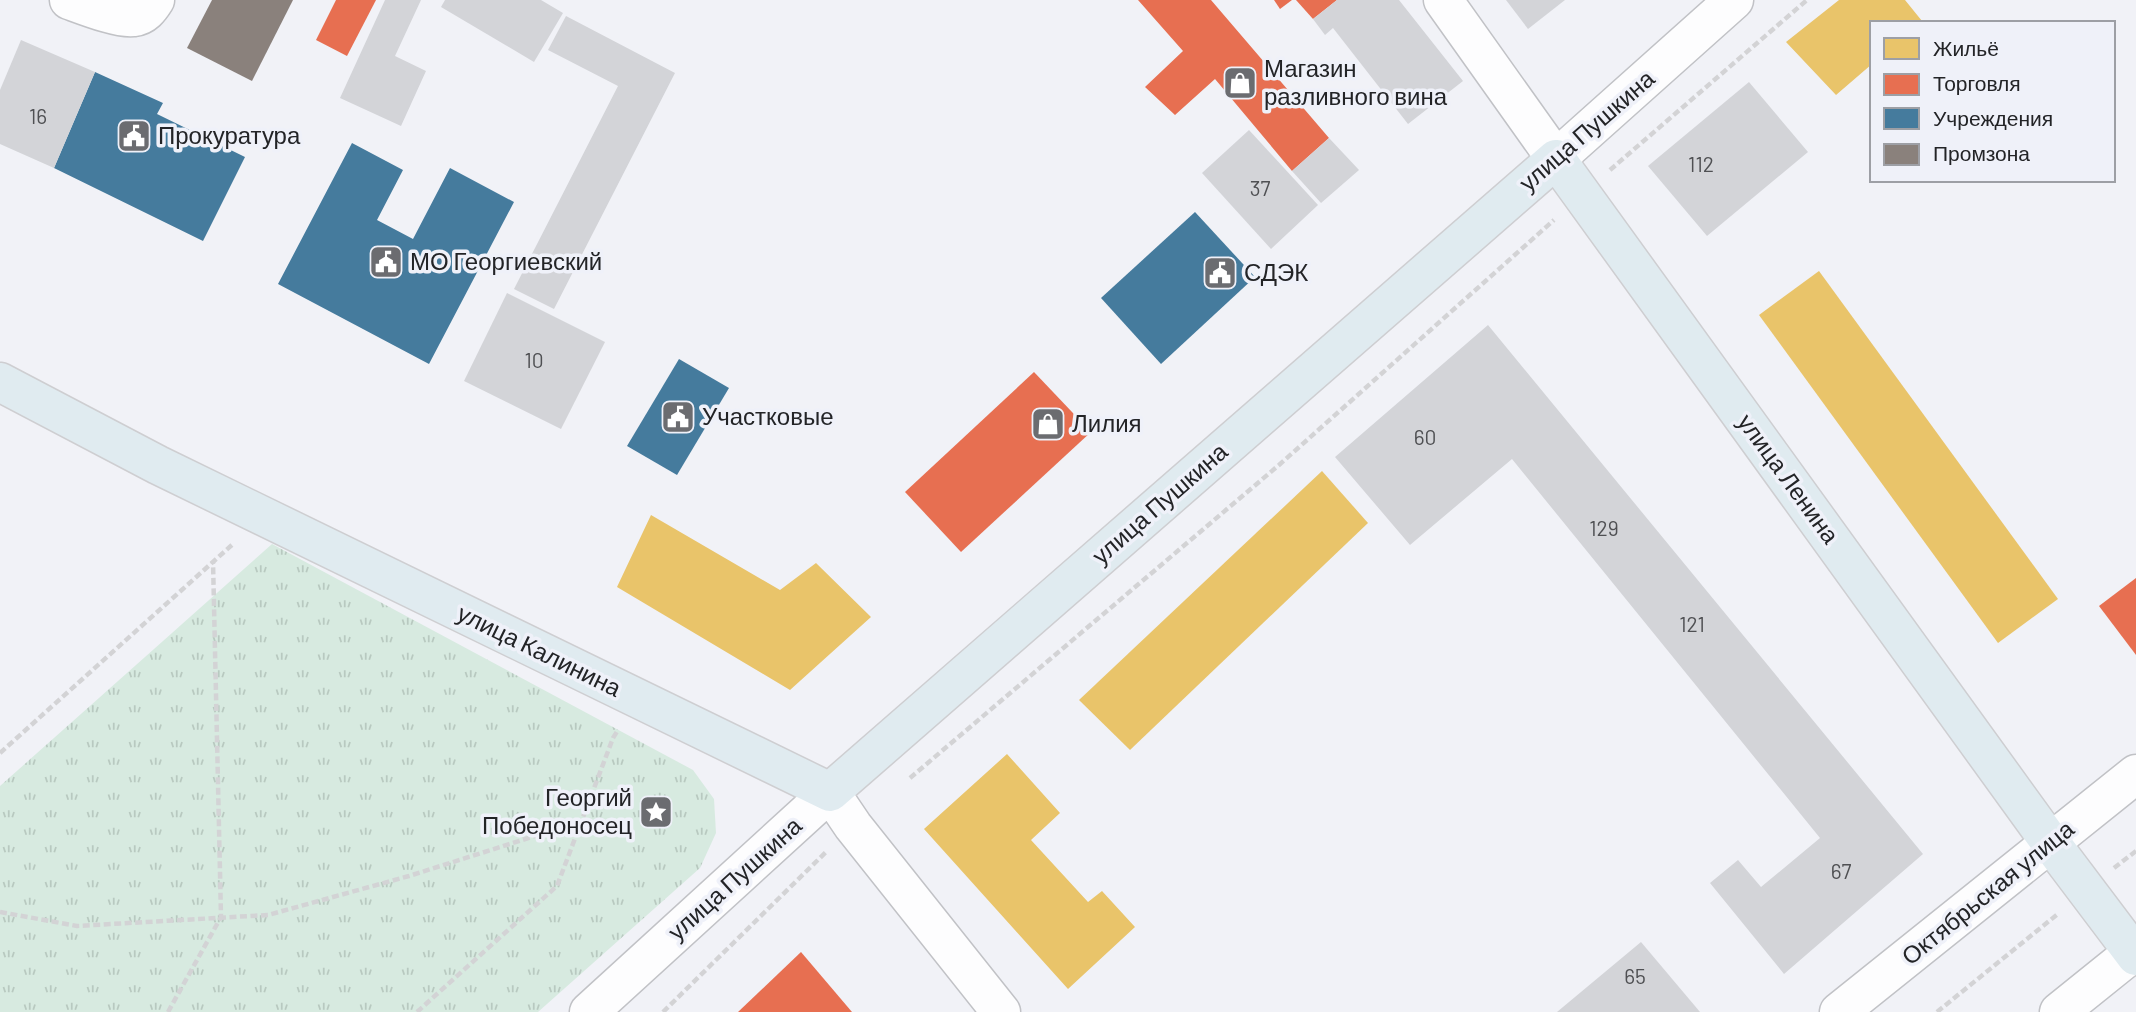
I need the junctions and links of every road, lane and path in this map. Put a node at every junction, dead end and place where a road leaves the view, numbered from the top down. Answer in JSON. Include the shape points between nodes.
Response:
{"nodes":[{"id":1,"x":69,"y":0,"type":"edge"},
{"id":2,"x":155,"y":0,"type":"edge"},
{"id":3,"x":1443,"y":0,"type":"edge"},
{"id":4,"x":1734,"y":0,"type":"edge"},
{"id":5,"x":1807,"y":0,"type":"edge"},
{"id":6,"x":1556,"y":159,"type":"junction"},
{"id":7,"x":1582,"y":195,"type":"junction"},
{"id":8,"x":0,"y":382,"type":"edge"},
{"id":9,"x":253,"y":511,"type":"junction"},
{"id":10,"x":213,"y":561,"type":"junction"},
{"id":11,"x":638,"y":700,"type":"junction"},
{"id":12,"x":0,"y":753,"type":"edge"},
{"id":13,"x":2136,"y":774,"type":"edge"},
{"id":14,"x":906,"y":781,"type":"dead end"},
{"id":15,"x":830,"y":792,"type":"junction"},
{"id":16,"x":582,"y":821,"type":"junction"},
{"id":17,"x":853,"y":826,"type":"junction"},
{"id":18,"x":2050,"y":842,"type":"junction"},
{"id":19,"x":2136,"y":851,"type":"edge"},
{"id":20,"x":2086,"y":890,"type":"junction"},
{"id":21,"x":0,"y":912,"type":"edge"},
{"id":22,"x":221,"y":917,"type":"junction"},
{"id":23,"x":2135,"y":953,"type":"edge"},
{"id":24,"x":168,"y":1012,"type":"edge"},
{"id":25,"x":417,"y":1012,"type":"edge"},
{"id":26,"x":589,"y":1012,"type":"edge"},
{"id":27,"x":663,"y":1012,"type":"edge"},
{"id":28,"x":1001,"y":1012,"type":"edge"},
{"id":29,"x":1839,"y":1012,"type":"edge"},
{"id":30,"x":1937,"y":1012,"type":"edge"},
{"id":31,"x":2059,"y":1012,"type":"edge"}],
"edges":[{"from":1,"to":2,"type":"street","via":[[133,18]]},
{"from":3,"to":6,"type":"street","name":"улица Ленина"},
{"from":4,"to":6,"type":"street","name":"улица Пушкина"},
{"from":5,"to":7,"type":"path"},
{"from":6,"to":7,"type":"main road","name":"улица Ленина"},
{"from":6,"to":15,"type":"main road","name":"улица Пушкина"},
{"from":7,"to":14,"type":"path","via":[[1279,465]]},
{"from":7,"to":18,"type":"main road","name":"улица Ленина"},
{"from":8,"to":9,"type":"main road","name":"улица Калинина"},
{"from":9,"to":10,"type":"path","via":[[242,535]]},
{"from":9,"to":11,"type":"main road","name":"улица Калинина"},
{"from":10,"to":12,"type":"path"},
{"from":10,"to":22,"type":"path"},
{"from":11,"to":15,"type":"main road","name":"улица Калинина"},
{"from":11,"to":16,"type":"path","via":[[613,738]]},
{"from":13,"to":18,"type":"street","name":"Октябрьская улица"},
{"from":15,"to":17,"type":"street"},
{"from":15,"to":26,"type":"street","name":"улица Пушкина"},
{"from":16,"to":22,"type":"path","via":[[268,915]]},
{"from":16,"to":25,"type":"path","via":[[557,886]]},
{"from":17,"to":27,"type":"path"},
{"from":17,"to":28,"type":"street"},
{"from":18,"to":20,"type":"main road","name":"улица Ленина"},
{"from":18,"to":29,"type":"street","name":"Октябрьская улица"},
{"from":19,"to":20,"type":"path"},
{"from":20,"to":23,"type":"main road","name":"улица Ленина"},
{"from":20,"to":30,"type":"path"},
{"from":21,"to":22,"type":"path","via":[[77,926]]},
{"from":22,"to":24,"type":"path"},
{"from":23,"to":31,"type":"street"}]}
